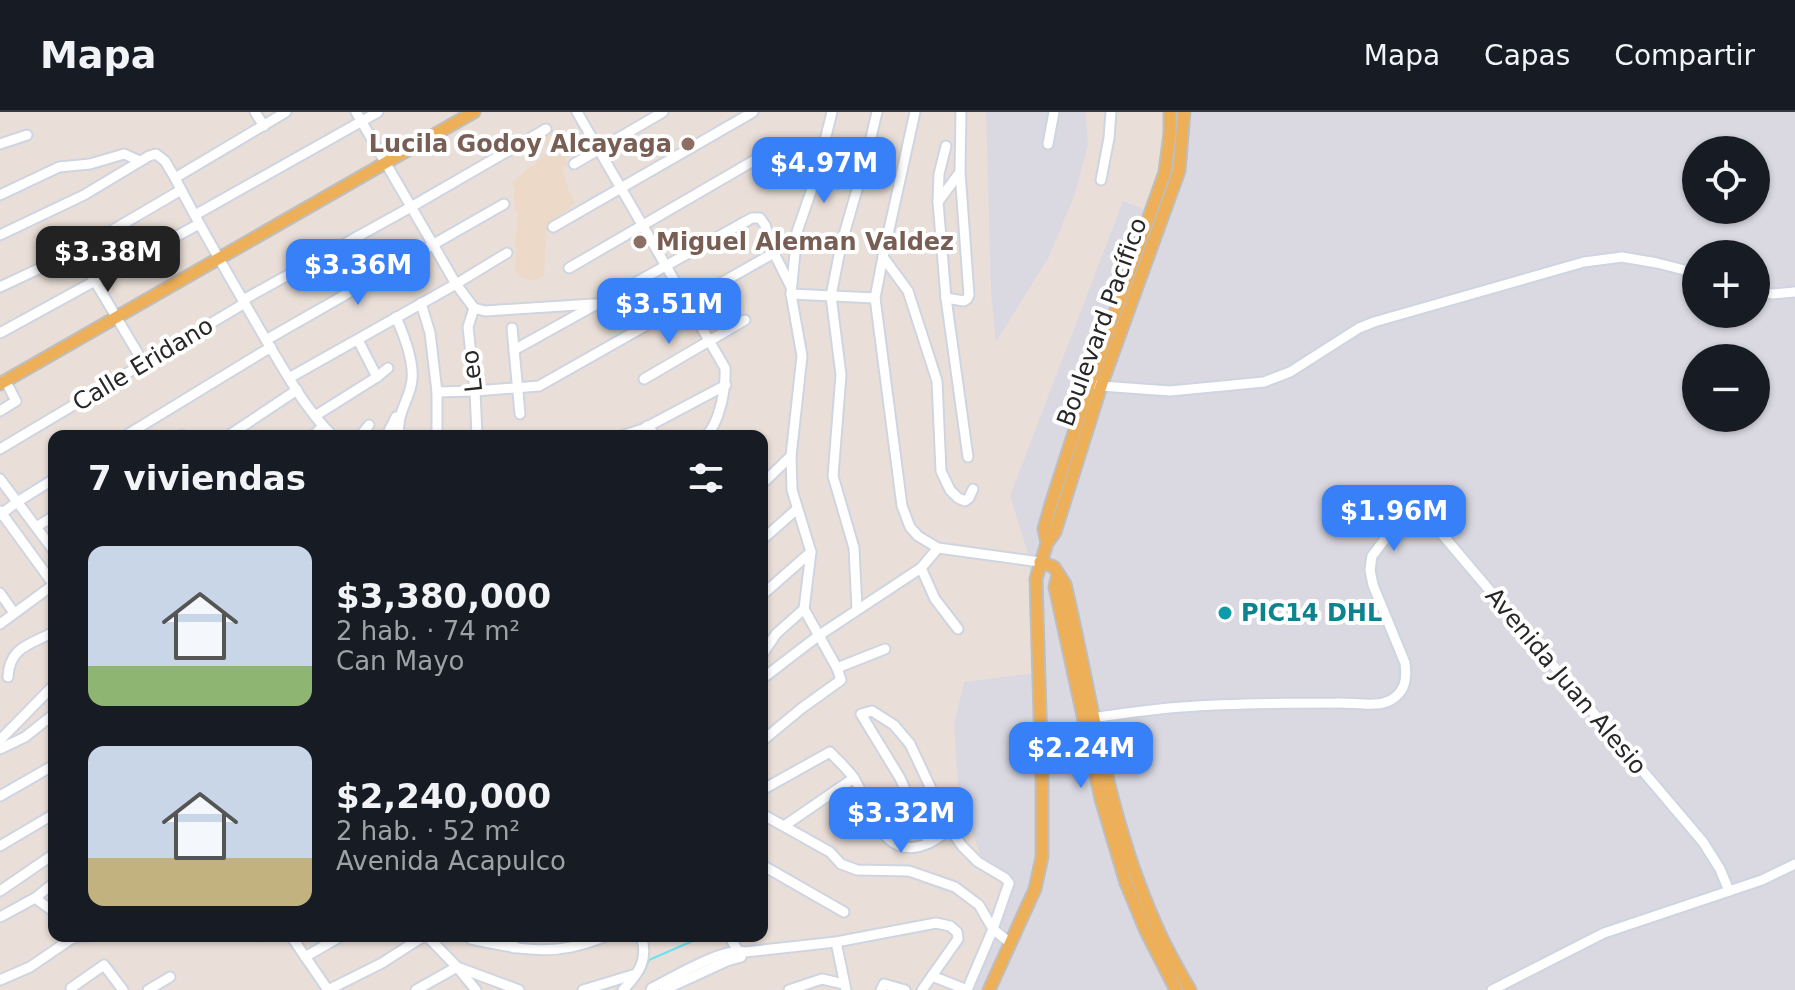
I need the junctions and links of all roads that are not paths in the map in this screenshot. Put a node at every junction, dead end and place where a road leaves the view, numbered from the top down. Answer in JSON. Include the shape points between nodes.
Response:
{"nodes":[{"id":1,"x":255,"y":112,"type":"edge"},
{"id":2,"x":286,"y":112,"type":"edge"},
{"id":3,"x":378,"y":112,"type":"edge"},
{"id":4,"x":474,"y":112,"type":"edge"},
{"id":5,"x":577,"y":112,"type":"edge"},
{"id":6,"x":663,"y":112,"type":"edge"},
{"id":7,"x":753,"y":112,"type":"edge"},
{"id":8,"x":832,"y":112,"type":"edge"},
{"id":9,"x":877,"y":112,"type":"edge"},
{"id":10,"x":915,"y":112,"type":"edge"},
{"id":11,"x":961,"y":112,"type":"edge"},
{"id":12,"x":1054,"y":112,"type":"edge"},
{"id":13,"x":1111,"y":112,"type":"edge"},
{"id":14,"x":1170,"y":112,"type":"edge"},
{"id":15,"x":1184,"y":112,"type":"edge"},
{"id":16,"x":359,"y":117,"type":"edge"},
{"id":17,"x":264,"y":126,"type":"junction"},
{"id":18,"x":546,"y":129,"type":"dead end"},
{"id":19,"x":27,"y":135,"type":"dead end"},
{"id":20,"x":0,"y":144,"type":"edge"},
{"id":21,"x":1048,"y":144,"type":"dead end"},
{"id":22,"x":946,"y":146,"type":"dead end"},
{"id":23,"x":774,"y":149,"type":"dead end"},
{"id":24,"x":598,"y":150,"type":"junction"},
{"id":25,"x":823,"y":152,"type":"junction"},
{"id":26,"x":867,"y":155,"type":"junction"},
{"id":27,"x":140,"y":161,"type":"junction"},
{"id":28,"x":384,"y":162,"type":"junction"},
{"id":29,"x":574,"y":164,"type":"dead end"},
{"id":30,"x":960,"y":172,"type":"junction"},
{"id":31,"x":175,"y":178,"type":"junction"},
{"id":32,"x":1101,"y":180,"type":"dead end"},
{"id":33,"x":620,"y":187,"type":"junction"},
{"id":34,"x":181,"y":190,"type":"junction"},
{"id":35,"x":0,"y":195,"type":"edge"},
{"id":36,"x":938,"y":202,"type":"junction"},
{"id":37,"x":504,"y":204,"type":"dead end"},
{"id":38,"x":411,"y":207,"type":"junction"},
{"id":39,"x":197,"y":220,"type":"junction"},
{"id":40,"x":643,"y":226,"type":"junction"},
{"id":41,"x":553,"y":227,"type":"dead end"},
{"id":42,"x":0,"y":235,"type":"edge"},
{"id":43,"x":433,"y":245,"type":"junction"},
{"id":44,"x":77,"y":251,"type":"junction"},
{"id":45,"x":507,"y":253,"type":"dead end"},
{"id":46,"x":774,"y":253,"type":"junction"},
{"id":47,"x":218,"y":257,"type":"junction"},
{"id":48,"x":883,"y":257,"type":"junction"},
{"id":49,"x":665,"y":264,"type":"junction"},
{"id":50,"x":569,"y":268,"type":"dead end"},
{"id":51,"x":1682,"y":269,"type":"edge"},
{"id":52,"x":96,"y":282,"type":"junction"},
{"id":53,"x":456,"y":284,"type":"junction"},
{"id":54,"x":0,"y":287,"type":"edge"},
{"id":55,"x":791,"y":291,"type":"junction"},
{"id":56,"x":1795,"y":292,"type":"edge"},
{"id":57,"x":1770,"y":294,"type":"edge"},
{"id":58,"x":831,"y":296,"type":"junction"},
{"id":59,"x":875,"y":298,"type":"junction"},
{"id":60,"x":946,"y":298,"type":"junction"},
{"id":61,"x":244,"y":302,"type":"junction"},
{"id":62,"x":687,"y":302,"type":"junction"},
{"id":63,"x":421,"y":303,"type":"junction"},
{"id":64,"x":599,"y":304,"type":"junction"},
{"id":65,"x":474,"y":308,"type":"junction"},
{"id":66,"x":116,"y":315,"type":"junction"},
{"id":67,"x":396,"y":317,"type":"junction"},
{"id":68,"x":745,"y":320,"type":"dead end"},
{"id":69,"x":512,"y":328,"type":"dead end"},
{"id":70,"x":0,"y":333,"type":"edge"},
{"id":71,"x":358,"y":340,"type":"junction"},
{"id":72,"x":711,"y":341,"type":"junction"},
{"id":73,"x":269,"y":344,"type":"junction"},
{"id":74,"x":514,"y":350,"type":"junction"},
{"id":75,"x":143,"y":362,"type":"junction"},
{"id":76,"x":388,"y":368,"type":"dead end"},
{"id":77,"x":377,"y":377,"type":"junction"},
{"id":78,"x":289,"y":378,"type":"junction"},
{"id":79,"x":644,"y":379,"type":"dead end"},
{"id":80,"x":2,"y":382,"type":"edge"},
{"id":81,"x":726,"y":385,"type":"junction"},
{"id":82,"x":1095,"y":385,"type":"junction"},
{"id":83,"x":519,"y":387,"type":"junction"},
{"id":84,"x":297,"y":390,"type":"junction"},
{"id":85,"x":475,"y":391,"type":"junction"},
{"id":86,"x":437,"y":392,"type":"junction"},
{"id":87,"x":407,"y":396,"type":"junction"},
{"id":88,"x":0,"y":411,"type":"edge"},
{"id":89,"x":520,"y":414,"type":"dead end"},
{"id":90,"x":315,"y":416,"type":"junction"},
{"id":91,"x":369,"y":425,"type":"dead end"},
{"id":92,"x":323,"y":426,"type":"junction"},
{"id":93,"x":134,"y":430,"type":"edge"},
{"id":94,"x":237,"y":430,"type":"edge"},
{"id":95,"x":319,"y":430,"type":"edge"},
{"id":96,"x":327,"y":430,"type":"edge"},
{"id":97,"x":365,"y":430,"type":"edge"},
{"id":98,"x":390,"y":430,"type":"edge"},
{"id":99,"x":398,"y":430,"type":"edge"},
{"id":100,"x":437,"y":430,"type":"edge"},
{"id":101,"x":477,"y":430,"type":"edge"},
{"id":102,"x":643,"y":430,"type":"edge"},
{"id":103,"x":712,"y":430,"type":"edge"},
{"id":104,"x":0,"y":449,"type":"edge"},
{"id":105,"x":791,"y":456,"type":"junction"},
{"id":106,"x":968,"y":457,"type":"dead end"},
{"id":107,"x":768,"y":478,"type":"edge"},
{"id":108,"x":0,"y":479,"type":"edge"},
{"id":109,"x":48,"y":483,"type":"edge"},
{"id":110,"x":973,"y":489,"type":"dead end"},
{"id":111,"x":17,"y":502,"type":"junction"},
{"id":112,"x":797,"y":509,"type":"junction"},
{"id":113,"x":1,"y":513,"type":"edge"},
{"id":114,"x":48,"y":520,"type":"edge"},
{"id":115,"x":36,"y":527,"type":"junction"},
{"id":116,"x":768,"y":535,"type":"edge"},
{"id":117,"x":48,"y":543,"type":"edge"},
{"id":118,"x":938,"y":548,"type":"junction"},
{"id":119,"x":811,"y":552,"type":"junction"},
{"id":120,"x":48,"y":555,"type":"edge"},
{"id":121,"x":37,"y":562,"type":"junction"},
{"id":122,"x":1040,"y":562,"type":"junction"},
{"id":123,"x":921,"y":568,"type":"junction"},
{"id":124,"x":48,"y":577,"type":"edge"},
{"id":125,"x":48,"y":589,"type":"edge"},
{"id":126,"x":768,"y":590,"type":"edge"},
{"id":127,"x":0,"y":593,"type":"edge"},
{"id":128,"x":804,"y":609,"type":"junction"},
{"id":129,"x":857,"y":609,"type":"junction"},
{"id":130,"x":14,"y":613,"type":"junction"},
{"id":131,"x":0,"y":624,"type":"edge"},
{"id":132,"x":958,"y":629,"type":"dead end"},
{"id":133,"x":48,"y":635,"type":"edge"},
{"id":134,"x":818,"y":636,"type":"junction"},
{"id":135,"x":768,"y":646,"type":"edge"},
{"id":136,"x":885,"y":649,"type":"dead end"},
{"id":137,"x":837,"y":668,"type":"junction"},
{"id":138,"x":768,"y":674,"type":"edge"},
{"id":139,"x":8,"y":677,"type":"dead end"},
{"id":140,"x":48,"y":691,"type":"edge"},
{"id":141,"x":1088,"y":718,"type":"junction"},
{"id":142,"x":48,"y":719,"type":"edge"},
{"id":143,"x":768,"y":736,"type":"edge"},
{"id":144,"x":0,"y":740,"type":"edge"},
{"id":145,"x":0,"y":749,"type":"edge"},
{"id":146,"x":48,"y":768,"type":"edge"},
{"id":147,"x":854,"y":778,"type":"junction"},
{"id":148,"x":768,"y":787,"type":"edge"},
{"id":149,"x":0,"y":796,"type":"edge"},
{"id":150,"x":869,"y":811,"type":"junction"},
{"id":151,"x":768,"y":817,"type":"edge"},
{"id":152,"x":48,"y":818,"type":"edge"},
{"id":153,"x":856,"y":824,"type":"dead end"},
{"id":154,"x":784,"y":826,"type":"junction"},
{"id":155,"x":950,"y":829,"type":"junction"},
{"id":156,"x":929,"y":843,"type":"junction"},
{"id":157,"x":0,"y":846,"type":"edge"},
{"id":158,"x":48,"y":858,"type":"edge"},
{"id":159,"x":1795,"y":864,"type":"edge"},
{"id":160,"x":768,"y":868,"type":"edge"},
{"id":161,"x":48,"y":888,"type":"edge"},
{"id":162,"x":0,"y":891,"type":"edge"},
{"id":163,"x":1729,"y":891,"type":"junction"},
{"id":164,"x":35,"y":898,"type":"junction"},
{"id":165,"x":48,"y":908,"type":"edge"},
{"id":166,"x":844,"y":912,"type":"dead end"},
{"id":167,"x":0,"y":917,"type":"edge"},
{"id":168,"x":993,"y":929,"type":"junction"},
{"id":169,"x":67,"y":942,"type":"edge"},
{"id":170,"x":295,"y":942,"type":"edge"},
{"id":171,"x":331,"y":942,"type":"edge"},
{"id":172,"x":415,"y":942,"type":"edge"},
{"id":173,"x":431,"y":942,"type":"edge"},
{"id":174,"x":485,"y":942,"type":"edge"},
{"id":175,"x":512,"y":942,"type":"edge"},
{"id":176,"x":588,"y":942,"type":"edge"},
{"id":177,"x":643,"y":942,"type":"edge"},
{"id":178,"x":734,"y":942,"type":"edge"},
{"id":179,"x":836,"y":942,"type":"junction"},
{"id":180,"x":1010,"y":943,"type":"junction"},
{"id":181,"x":514,"y":948,"type":"junction"},
{"id":182,"x":742,"y":953,"type":"junction"},
{"id":183,"x":305,"y":957,"type":"junction"},
{"id":184,"x":457,"y":967,"type":"junction"},
{"id":185,"x":932,"y":976,"type":"junction"},
{"id":186,"x":170,"y":977,"type":"dead end"},
{"id":187,"x":0,"y":980,"type":"edge"},
{"id":188,"x":630,"y":982,"type":"edge"},
{"id":189,"x":845,"y":987,"type":"edge"},
{"id":190,"x":882,"y":987,"type":"edge"},
{"id":191,"x":71,"y":988,"type":"edge"},
{"id":192,"x":653,"y":989,"type":"edge"},
{"id":193,"x":123,"y":990,"type":"edge"},
{"id":194,"x":148,"y":990,"type":"edge"},
{"id":195,"x":328,"y":990,"type":"edge"},
{"id":196,"x":416,"y":990,"type":"edge"},
{"id":197,"x":476,"y":990,"type":"edge"},
{"id":198,"x":519,"y":990,"type":"edge"},
{"id":199,"x":583,"y":990,"type":"edge"},
{"id":200,"x":664,"y":990,"type":"edge"},
{"id":201,"x":789,"y":990,"type":"edge"},
{"id":202,"x":905,"y":990,"type":"edge"},
{"id":203,"x":922,"y":990,"type":"edge"},
{"id":204,"x":967,"y":990,"type":"edge"},
{"id":205,"x":989,"y":990,"type":"edge"},
{"id":206,"x":1176,"y":990,"type":"edge"},
{"id":207,"x":1190,"y":990,"type":"edge"},
{"id":208,"x":1492,"y":990,"type":"edge"}],
"edges":[{"from":1,"to":17,"type":"street"},
{"from":2,"to":17,"type":"street"},
{"from":3,"to":16,"type":"street"},
{"from":4,"to":28,"type":"main road"},
{"from":5,"to":24,"type":"street"},
{"from":6,"to":24,"type":"street"},
{"from":7,"to":33,"type":"street"},
{"from":8,"to":25,"type":"street"},
{"from":9,"to":26,"type":"street"},
{"from":10,"to":48,"type":"street"},
{"from":11,"to":30,"type":"street"},
{"from":12,"to":21,"type":"street"},
{"from":13,"to":32,"type":"street"},
{"from":14,"to":82,"type":"main road","name":"Boulevard Pacífico","via":[[1165,172]]},
{"from":15,"to":82,"type":"main road","name":"Boulevard Pacífico","via":[[1179,171]]},
{"from":16,"to":28,"type":"street"},
{"from":16,"to":39,"type":"street"},
{"from":17,"to":31,"type":"street"},
{"from":18,"to":38,"type":"street","name":"Calle Eridano"},
{"from":19,"to":20,"type":"street"},
{"from":22,"to":36,"type":"street"},
{"from":23,"to":40,"type":"street"},
{"from":24,"to":29,"type":"street"},
{"from":24,"to":33,"type":"street"},
{"from":25,"to":26,"type":"street"},
{"from":25,"to":55,"type":"street","via":[[797,232]]},
{"from":26,"to":58,"type":"street"},
{"from":27,"to":31,"type":"street","via":[[156,154]]},
{"from":27,"to":35,"type":"street","via":[[124,154],[59,167]]},
{"from":27,"to":42,"type":"street"},
{"from":28,"to":38,"type":"street"},
{"from":28,"to":47,"type":"main road"},
{"from":30,"to":36,"type":"street"},
{"from":30,"to":60,"type":"street","via":[[969,295],[964,301]]},
{"from":31,"to":34,"type":"street"},
{"from":33,"to":40,"type":"street"},
{"from":33,"to":41,"type":"street"},
{"from":34,"to":39,"type":"street"},
{"from":34,"to":44,"type":"street"},
{"from":36,"to":60,"type":"street"},
{"from":37,"to":43,"type":"street"},
{"from":38,"to":43,"type":"street"},
{"from":38,"to":61,"type":"street","name":"Calle Eridano"},
{"from":39,"to":47,"type":"street"},
{"from":39,"to":52,"type":"street"},
{"from":40,"to":49,"type":"street"},
{"from":40,"to":50,"type":"street"},
{"from":43,"to":53,"type":"street"},
{"from":43,"to":73,"type":"street"},
{"from":44,"to":52,"type":"street"},
{"from":44,"to":54,"type":"street"},
{"from":45,"to":53,"type":"street"},
{"from":46,"to":49,"type":"street","via":[[765,225],[752,218]]},
{"from":46,"to":55,"type":"street"},
{"from":46,"to":62,"type":"street"},
{"from":47,"to":61,"type":"street"},
{"from":47,"to":66,"type":"main road"},
{"from":48,"to":59,"type":"street"},
{"from":48,"to":110,"type":"street","via":[[908,291],[937,381],[941,471],[958,498],[965,501]]},
{"from":49,"to":62,"type":"street"},
{"from":49,"to":64,"type":"street"},
{"from":51,"to":82,"type":"street","via":[[1622,257],[1584,262],[1374,322],[1264,382],[1170,391]]},
{"from":52,"to":66,"type":"street"},
{"from":52,"to":70,"type":"street"},
{"from":53,"to":63,"type":"street"},
{"from":53,"to":65,"type":"street"},
{"from":55,"to":58,"type":"street"},
{"from":55,"to":105,"type":"street","via":[[802,356]]},
{"from":56,"to":57,"type":"street"},
{"from":58,"to":59,"type":"street"},
{"from":58,"to":129,"type":"street","via":[[841,375],[833,476],[854,548]]},
{"from":59,"to":118,"type":"street","via":[[902,506],[910,527]]},
{"from":60,"to":106,"type":"street"},
{"from":61,"to":73,"type":"street"},
{"from":61,"to":75,"type":"street","name":"Calle Eridano"},
{"from":62,"to":72,"type":"street"},
{"from":62,"to":83,"type":"street","via":[[539,386]]},
{"from":63,"to":67,"type":"street"},
{"from":63,"to":86,"type":"street"},
{"from":64,"to":65,"type":"street"},
{"from":64,"to":74,"type":"street"},
{"from":65,"to":85,"type":"street","name":"Leo","via":[[468,327]]},
{"from":66,"to":75,"type":"street"},
{"from":66,"to":80,"type":"main road"},
{"from":67,"to":71,"type":"street"},
{"from":67,"to":87,"type":"street","via":[[407,342],[412,379]]},
{"from":68,"to":72,"type":"street"},
{"from":69,"to":74,"type":"street"},
{"from":71,"to":77,"type":"street"},
{"from":71,"to":78,"type":"street"},
{"from":72,"to":79,"type":"street"},
{"from":72,"to":81,"type":"street","via":[[725,368]]},
{"from":73,"to":78,"type":"street"},
{"from":73,"to":93,"type":"street"},
{"from":74,"to":83,"type":"street"},
{"from":75,"to":104,"type":"street","name":"Calle Eridano"},
{"from":76,"to":77,"type":"street"},
{"from":77,"to":90,"type":"street"},
{"from":78,"to":84,"type":"street"},
{"from":80,"to":88,"type":"street","via":[[16,401]]},
{"from":81,"to":102,"type":"street"},
{"from":81,"to":103,"type":"street"},
{"from":82,"to":122,"type":"main road","name":"Boulevard Pacífico","via":[[1051,504]]},
{"from":83,"to":85,"type":"street"},
{"from":83,"to":89,"type":"street"},
{"from":84,"to":90,"type":"street"},
{"from":84,"to":94,"type":"street"},
{"from":85,"to":86,"type":"street"},
{"from":85,"to":101,"type":"street","name":"Leo"},
{"from":86,"to":100,"type":"street"},
{"from":87,"to":98,"type":"street"},
{"from":87,"to":99,"type":"street"},
{"from":90,"to":92,"type":"street"},
{"from":91,"to":97,"type":"street"},
{"from":92,"to":95,"type":"street"},
{"from":92,"to":96,"type":"street"},
{"from":105,"to":107,"type":"street"},
{"from":105,"to":112,"type":"street"},
{"from":108,"to":111,"type":"street"},
{"from":109,"to":111,"type":"street"},
{"from":111,"to":113,"type":"street"},
{"from":111,"to":115,"type":"street"},
{"from":112,"to":116,"type":"street"},
{"from":112,"to":119,"type":"street"},
{"from":113,"to":121,"type":"street"},
{"from":114,"to":115,"type":"street"},
{"from":115,"to":117,"type":"street"},
{"from":118,"to":122,"type":"street"},
{"from":118,"to":123,"type":"street"},
{"from":119,"to":126,"type":"street"},
{"from":119,"to":128,"type":"street"},
{"from":120,"to":121,"type":"street"},
{"from":121,"to":124,"type":"street"},
{"from":122,"to":141,"type":"main road","via":[[1052,565],[1065,584]]},
{"from":122,"to":180,"type":"main road","name":"Boulevard Pacífico","via":[[1036,579],[1042,857],[1035,889]]},
{"from":123,"to":129,"type":"street"},
{"from":123,"to":132,"type":"street","via":[[935,599]]},
{"from":125,"to":130,"type":"street"},
{"from":127,"to":130,"type":"street"},
{"from":128,"to":134,"type":"street"},
{"from":128,"to":135,"type":"street"},
{"from":129,"to":134,"type":"street"},
{"from":130,"to":131,"type":"street"},
{"from":133,"to":139,"type":"street","via":[[16,651]]},
{"from":134,"to":137,"type":"street"},
{"from":134,"to":138,"type":"street"},
{"from":136,"to":137,"type":"street"},
{"from":137,"to":143,"type":"street","via":[[841,680]]},
{"from":140,"to":144,"type":"street"},
{"from":141,"to":163,"type":"street","name":"Avenida Juan Alesio","via":[[1184,707],[1383,704],[1392,699],[1405,684],[1405,663],[1370,570],[1372,556],[1392,530],[1417,522],[1441,533],[1703,842]]},
{"from":141,"to":206,"type":"main road","via":[[1101,799],[1126,883]]},
{"from":141,"to":207,"type":"main road","via":[[1137,877]]},
{"from":142,"to":145,"type":"street"},
{"from":146,"to":149,"type":"street"},
{"from":147,"to":148,"type":"street","via":[[830,752]]},
{"from":147,"to":150,"type":"street"},
{"from":147,"to":154,"type":"street"},
{"from":150,"to":153,"type":"street"},
{"from":150,"to":156,"type":"street","via":[[899,847]]},
{"from":151,"to":154,"type":"street"},
{"from":152,"to":157,"type":"street"},
{"from":154,"to":168,"type":"street","via":[[857,870],[909,871],[955,887],[979,905]]},
{"from":155,"to":156,"type":"street"},
{"from":155,"to":156,"type":"street","via":[[910,744],[872,711],[861,714],[900,778]]},
{"from":155,"to":168,"type":"street","via":[[978,862],[1009,883]]},
{"from":158,"to":162,"type":"street"},
{"from":159,"to":163,"type":"street"},
{"from":160,"to":166,"type":"street"},
{"from":161,"to":164,"type":"street"},
{"from":163,"to":208,"type":"street","via":[[1604,933]]},
{"from":164,"to":165,"type":"street"},
{"from":164,"to":167,"type":"street"},
{"from":168,"to":180,"type":"street"},
{"from":168,"to":204,"type":"street"},
{"from":169,"to":187,"type":"street"},
{"from":170,"to":183,"type":"street"},
{"from":171,"to":183,"type":"street"},
{"from":172,"to":195,"type":"street"},
{"from":173,"to":184,"type":"street"},
{"from":174,"to":181,"type":"street"},
{"from":175,"to":181,"type":"street"},
{"from":176,"to":181,"type":"street","via":[[536,951]]},
{"from":177,"to":188,"type":"street","via":[[642,967]]},
{"from":178,"to":182,"type":"street"},
{"from":179,"to":182,"type":"street"},
{"from":179,"to":185,"type":"street","via":[[936,923],[950,926],[958,939]]},
{"from":179,"to":189,"type":"street"},
{"from":180,"to":205,"type":"main road","name":"Boulevard Pacífico"},
{"from":182,"to":192,"type":"street","via":[[724,952]]},
{"from":182,"to":200,"type":"street"},
{"from":183,"to":195,"type":"street"},
{"from":184,"to":196,"type":"street"},
{"from":184,"to":197,"type":"street"},
{"from":184,"to":198,"type":"street"},
{"from":185,"to":203,"type":"street"},
{"from":185,"to":204,"type":"street"},
{"from":186,"to":194,"type":"street"},
{"from":188,"to":192,"type":"street"},
{"from":188,"to":199,"type":"street"},
{"from":189,"to":201,"type":"street","via":[[822,979]]},
{"from":190,"to":202,"type":"street"},
{"from":191,"to":193,"type":"street","via":[[104,965]]}]}
